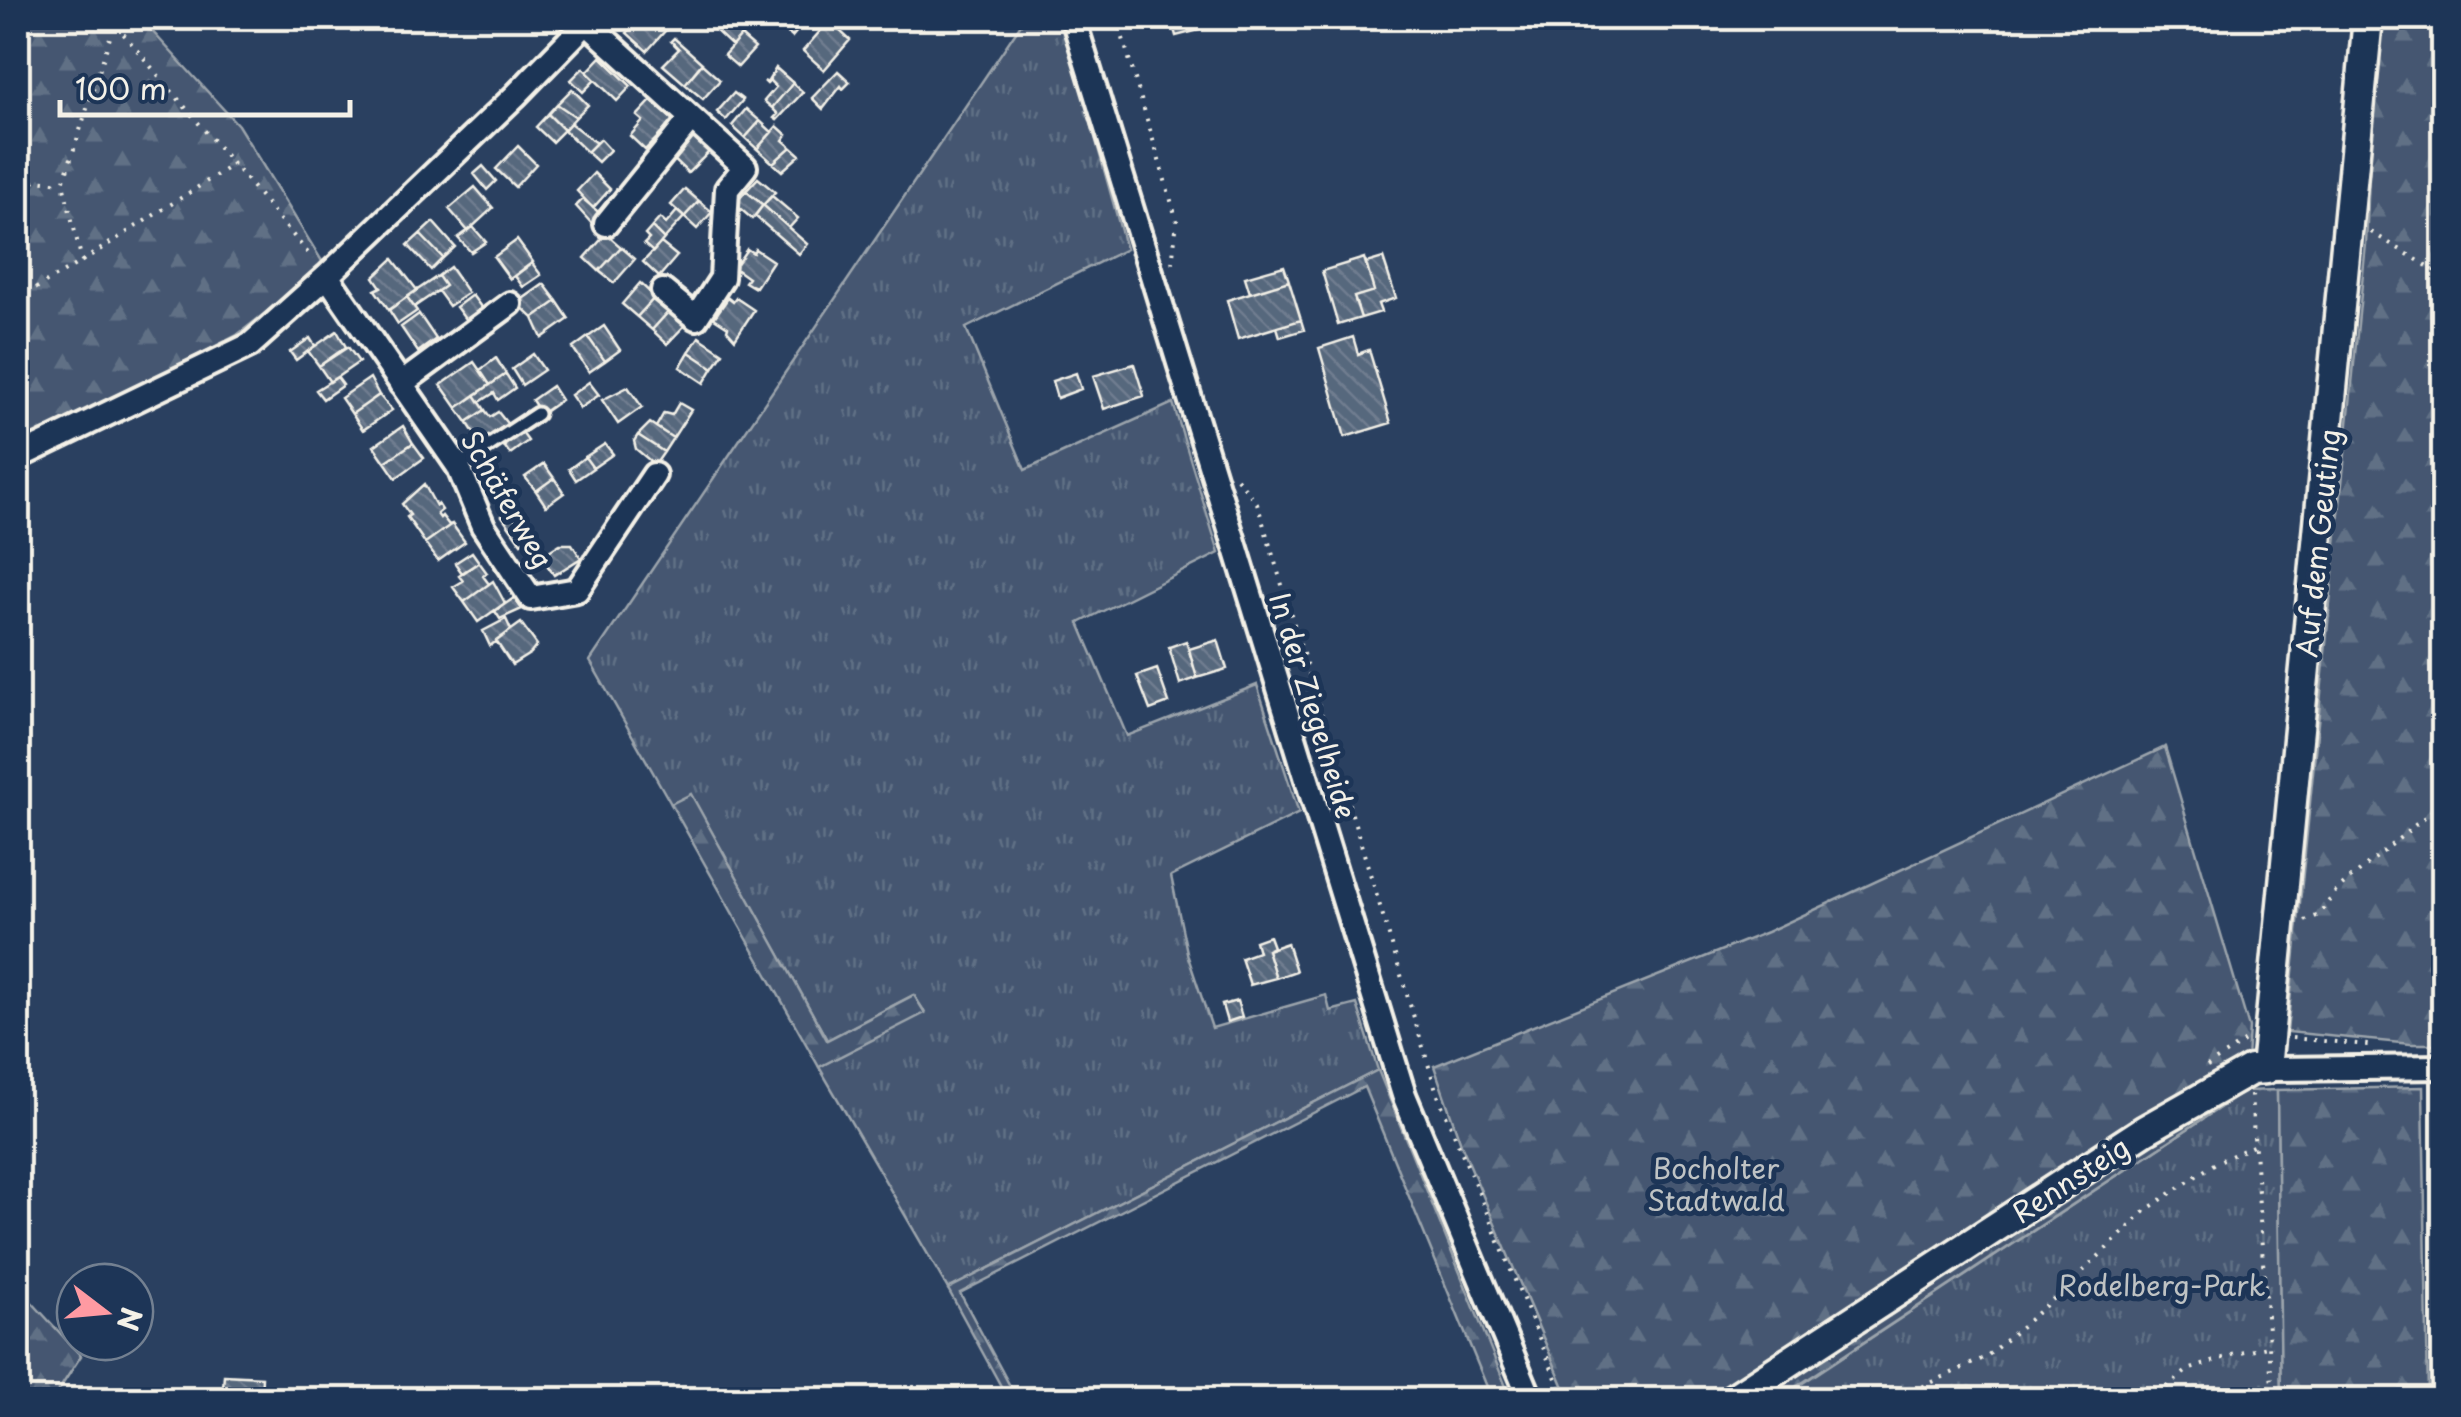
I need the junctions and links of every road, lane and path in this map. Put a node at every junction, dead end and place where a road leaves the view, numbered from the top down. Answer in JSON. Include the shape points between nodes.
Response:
{"nodes":[{"id":1,"x":1073,"y":18,"type":"edge"},
{"id":2,"x":1118,"y":18,"type":"edge"},
{"id":3,"x":2368,"y":18,"type":"edge"},
{"id":4,"x":113,"y":20,"type":"edge"},
{"id":5,"x":589,"y":20,"type":"edge"},
{"id":6,"x":690,"y":120,"type":"junction"},
{"id":7,"x":234,"y":164,"type":"junction"},
{"id":8,"x":63,"y":183,"type":"junction"},
{"id":9,"x":18,"y":197,"type":"edge"},
{"id":10,"x":2349,"y":218,"type":"junction"},
{"id":11,"x":606,"y":224,"type":"dead end"},
{"id":12,"x":82,"y":261,"type":"junction"},
{"id":13,"x":327,"y":276,"type":"junction"},
{"id":14,"x":2444,"y":276,"type":"edge"},
{"id":15,"x":1176,"y":278,"type":"dead end"},
{"id":16,"x":664,"y":291,"type":"dead end"},
{"id":17,"x":18,"y":299,"type":"edge"},
{"id":18,"x":510,"y":304,"type":"dead end"},
{"id":19,"x":401,"y":384,"type":"junction"},
{"id":20,"x":537,"y":414,"type":"dead end"},
{"id":21,"x":18,"y":456,"type":"edge"},
{"id":22,"x":458,"y":466,"type":"junction"},
{"id":23,"x":1234,"y":467,"type":"dead end"},
{"id":24,"x":654,"y":475,"type":"dead end"},
{"id":25,"x":2444,"y":801,"type":"edge"},
{"id":26,"x":2278,"y":934,"type":"junction"},
{"id":27,"x":2269,"y":1034,"type":"junction"},
{"id":28,"x":2377,"y":1046,"type":"dead end"},
{"id":29,"x":2444,"y":1067,"type":"edge"},
{"id":30,"x":2266,"y":1068,"type":"junction"},
{"id":31,"x":2272,"y":1346,"type":"junction"},
{"id":32,"x":1531,"y":1400,"type":"edge"},
{"id":33,"x":1566,"y":1400,"type":"edge"},
{"id":34,"x":1731,"y":1400,"type":"edge"},
{"id":35,"x":1894,"y":1400,"type":"edge"},
{"id":36,"x":2150,"y":1400,"type":"edge"},
{"id":37,"x":2273,"y":1400,"type":"edge"}],
"edges":[{"from":1,"to":32,"type":"street","name":"In der Ziegelheide","via":[[1404,1095]]},
{"from":2,"to":15,"type":"path","via":[[1177,221]]},
{"from":3,"to":10,"type":"street","name":"Auf dem Geuting"},
{"from":4,"to":7,"type":"path"},
{"from":4,"to":8,"type":"path"},
{"from":5,"to":6,"type":"street"},
{"from":5,"to":13,"type":"street"},
{"from":6,"to":11,"type":"street"},
{"from":6,"to":16,"type":"street","via":[[745,167],[727,189],[722,278],[715,290],[696,318]]},
{"from":7,"to":12,"type":"path"},
{"from":7,"to":13,"type":"path"},
{"from":8,"to":9,"type":"path","via":[[35,180]]},
{"from":8,"to":12,"type":"path"},
{"from":10,"to":14,"type":"path"},
{"from":10,"to":26,"type":"street","name":"Auf dem Geuting"},
{"from":12,"to":17,"type":"path"},
{"from":13,"to":19,"type":"street","name":"Schäferweg"},
{"from":13,"to":21,"type":"street","via":[[250,345]]},
{"from":18,"to":19,"type":"street"},
{"from":19,"to":22,"type":"street","name":"Schäferweg"},
{"from":20,"to":22,"type":"lane"},
{"from":22,"to":24,"type":"street","name":"Schäferweg","via":[[482,526],[531,598],[577,590]]},
{"from":23,"to":33,"type":"path","via":[[1257,503],[1437,1093]]},
{"from":25,"to":26,"type":"path","via":[[2336,891],[2319,915]]},
{"from":26,"to":27,"type":"street","name":"Auf dem Geuting"},
{"from":27,"to":28,"type":"path"},
{"from":27,"to":30,"type":"street","name":"Auf dem Geuting"},
{"from":29,"to":30,"type":"street","name":"Rennsteig"},
{"from":30,"to":34,"type":"street","name":"Rennsteig","via":[[2250,1070],[2145,1130]]},
{"from":31,"to":35,"type":"path","via":[[2252,1146],[2149,1208],[1986,1357]]},
{"from":31,"to":36,"type":"path","via":[[2188,1370]]},
{"from":31,"to":37,"type":"path"}]}
